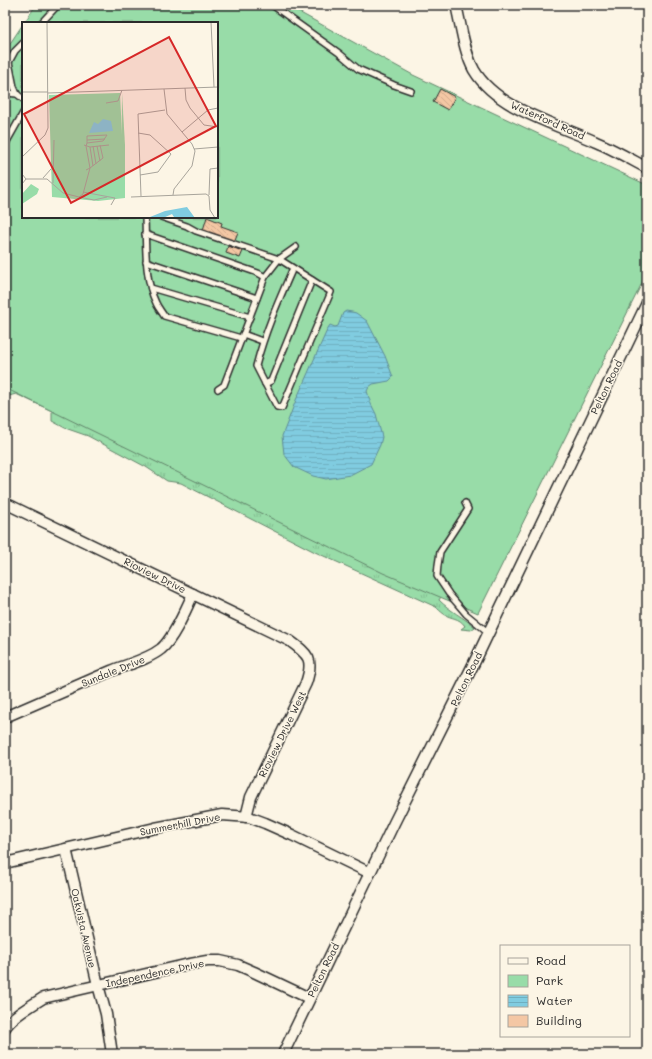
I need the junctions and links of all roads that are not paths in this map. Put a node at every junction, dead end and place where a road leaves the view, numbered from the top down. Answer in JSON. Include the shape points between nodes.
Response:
{"nodes":[{"id":1,"x":58,"y":5,"type":"edge"},
{"id":2,"x":272,"y":5,"type":"edge"},
{"id":3,"x":456,"y":5,"type":"edge"},
{"id":4,"x":42,"y":22,"type":"edge"},
{"id":5,"x":22,"y":44,"type":"edge"},
{"id":6,"x":7,"y":64,"type":"edge"},
{"id":7,"x":411,"y":90,"type":"dead end"},
{"id":8,"x":5,"y":93,"type":"edge"},
{"id":9,"x":17,"y":94,"type":"junction"},
{"id":10,"x":22,"y":97,"type":"edge"},
{"id":11,"x":22,"y":115,"type":"edge"},
{"id":12,"x":5,"y":145,"type":"edge"},
{"id":13,"x":647,"y":168,"type":"edge"},
{"id":14,"x":145,"y":218,"type":"edge"},
{"id":15,"x":164,"y":218,"type":"edge"},
{"id":16,"x":145,"y":234,"type":"junction"},
{"id":17,"x":296,"y":247,"type":"dead end"},
{"id":18,"x":279,"y":259,"type":"junction"},
{"id":19,"x":146,"y":261,"type":"junction"},
{"id":20,"x":293,"y":268,"type":"junction"},
{"id":21,"x":265,"y":277,"type":"junction"},
{"id":22,"x":312,"y":280,"type":"junction"},
{"id":23,"x":151,"y":288,"type":"junction"},
{"id":24,"x":257,"y":298,"type":"junction"},
{"id":25,"x":647,"y":302,"type":"edge"},
{"id":26,"x":250,"y":317,"type":"junction"},
{"id":27,"x":242,"y":336,"type":"junction"},
{"id":28,"x":262,"y":341,"type":"junction"},
{"id":29,"x":265,"y":384,"type":"junction"},
{"id":30,"x":218,"y":389,"type":"dead end"},
{"id":31,"x":5,"y":503,"type":"edge"},
{"id":32,"x":465,"y":503,"type":"dead end"},
{"id":33,"x":193,"y":594,"type":"junction"},
{"id":34,"x":489,"y":633,"type":"junction"},
{"id":35,"x":304,"y":651,"type":"joint"},
{"id":36,"x":5,"y":717,"type":"edge"},
{"id":37,"x":246,"y":817,"type":"junction"},
{"id":38,"x":66,"y":849,"type":"junction"},
{"id":39,"x":5,"y":863,"type":"edge"},
{"id":40,"x":370,"y":873,"type":"junction"},
{"id":41,"x":98,"y":985,"type":"junction"},
{"id":42,"x":310,"y":998,"type":"junction"},
{"id":43,"x":5,"y":1028,"type":"edge"},
{"id":44,"x":112,"y":1054,"type":"edge"},
{"id":45,"x":283,"y":1054,"type":"edge"}],
"edges":[{"from":1,"to":4,"type":"lane"},
{"from":2,"to":7,"type":"lane","via":[[358,69]]},
{"from":3,"to":13,"type":"street","name":"Waterford Road","via":[[469,58],[477,74],[489,88],[525,112],[597,142]]},
{"from":5,"to":6,"type":"lane"},
{"from":6,"to":9,"type":"lane"},
{"from":8,"to":9,"type":"lane"},
{"from":9,"to":10,"type":"lane"},
{"from":11,"to":12,"type":"lane"},
{"from":14,"to":16,"type":"lane"},
{"from":15,"to":18,"type":"lane"},
{"from":16,"to":19,"type":"lane"},
{"from":16,"to":21,"type":"lane"},
{"from":17,"to":18,"type":"lane"},
{"from":18,"to":20,"type":"lane"},
{"from":18,"to":21,"type":"lane"},
{"from":19,"to":23,"type":"lane"},
{"from":19,"to":24,"type":"lane"},
{"from":20,"to":22,"type":"lane"},
{"from":20,"to":28,"type":"lane"},
{"from":21,"to":24,"type":"lane"},
{"from":22,"to":29,"type":"lane","via":[[271,381]]},
{"from":22,"to":29,"type":"lane","via":[[332,292],[282,408],[277,408]]},
{"from":23,"to":26,"type":"lane"},
{"from":23,"to":27,"type":"lane","via":[[164,316]]},
{"from":24,"to":26,"type":"lane"},
{"from":25,"to":34,"type":"street","name":"Pelton Road"},
{"from":26,"to":27,"type":"lane"},
{"from":27,"to":28,"type":"lane"},
{"from":27,"to":30,"type":"lane","via":[[224,385]]},
{"from":28,"to":29,"type":"lane","via":[[256,366]]},
{"from":31,"to":33,"type":"street","name":"Rioview Drive"},
{"from":32,"to":34,"type":"lane","via":[[468,510],[440,552],[438,576],[466,614]]},
{"from":33,"to":35,"type":"street","name":"Rioview Drive","via":[[290,641]]},
{"from":33,"to":36,"type":"street","name":"Sundale Drive","via":[[183,616],[161,649]]},
{"from":34,"to":40,"type":"street","name":"Pelton Road"},
{"from":35,"to":37,"type":"street","name":"Rioview Drive West","via":[[311,663],[306,683],[251,797]]},
{"from":37,"to":38,"type":"street","name":"Summerhill Drive","via":[[222,815]]},
{"from":37,"to":40,"type":"street","name":"Summerhill Drive","via":[[292,835]]},
{"from":38,"to":39,"type":"street","name":"Summerhill Drive"},
{"from":38,"to":41,"type":"street","name":"Oakvista Avenue"},
{"from":40,"to":42,"type":"street","name":"Pelton Road"},
{"from":41,"to":42,"type":"street","name":"Independence Drive","via":[[185,965],[220,961],[238,965]]},
{"from":41,"to":43,"type":"street","name":"Independence Drive","via":[[43,998]]},
{"from":41,"to":44,"type":"street","name":"Oakvista Avenue","via":[[106,1014]]},
{"from":42,"to":45,"type":"street","name":"Pelton Road"}]}
